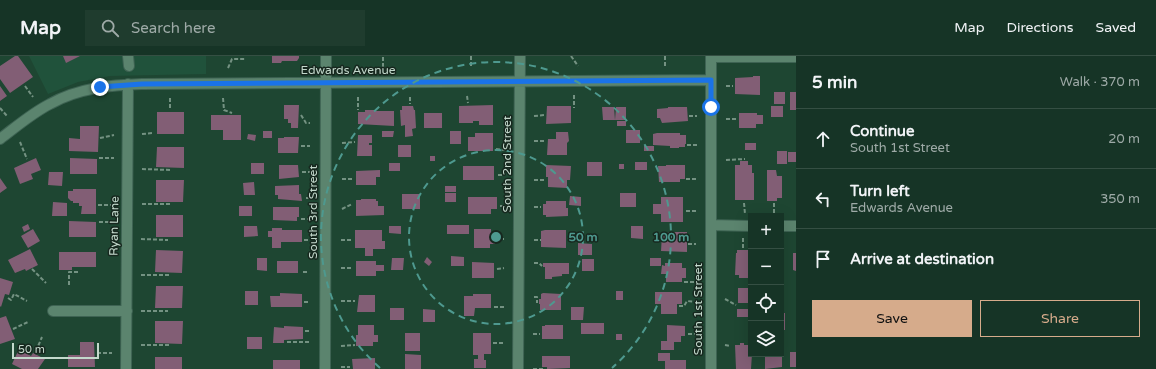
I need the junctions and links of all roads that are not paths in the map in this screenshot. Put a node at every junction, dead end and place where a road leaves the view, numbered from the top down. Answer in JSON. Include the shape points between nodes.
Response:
{"nodes":[{"id":1,"x":326,"y":56,"type":"edge"},
{"id":2,"x":520,"y":56,"type":"edge"},
{"id":3,"x":712,"y":56,"type":"edge"},
{"id":4,"x":796,"y":57,"type":"edge"},
{"id":5,"x":711,"y":80,"type":"junction"},
{"id":6,"x":520,"y":81,"type":"junction"},
{"id":7,"x":326,"y":83,"type":"junction"},
{"id":8,"x":128,"y":84,"type":"junction"},
{"id":9,"x":0,"y":139,"type":"edge"},
{"id":10,"x":712,"y":226,"type":"junction"},
{"id":11,"x":748,"y":226,"type":"edge"},
{"id":12,"x":784,"y":226,"type":"edge"},
{"id":13,"x":796,"y":226,"type":"edge"},
{"id":14,"x":53,"y":311,"type":"dead end"},
{"id":15,"x":127,"y":311,"type":"junction"},
{"id":16,"x":126,"y":369,"type":"edge"},
{"id":17,"x":325,"y":369,"type":"edge"},
{"id":18,"x":518,"y":369,"type":"edge"},
{"id":19,"x":711,"y":369,"type":"edge"}],
"edges":[{"from":1,"to":7,"type":"street","name":"South 3rd Street"},
{"from":2,"to":6,"type":"street","name":"South 2nd Street"},
{"from":3,"to":4,"type":"street"},
{"from":3,"to":5,"type":"street","name":"South 1st Street"},
{"from":5,"to":6,"type":"street","name":"Edwards Avenue"},
{"from":5,"to":10,"type":"street","name":"South 1st Street"},
{"from":6,"to":7,"type":"street","name":"Edwards Avenue"},
{"from":6,"to":18,"type":"street","name":"South 2nd Street"},
{"from":7,"to":8,"type":"street","name":"Edwards Avenue"},
{"from":7,"to":17,"type":"street","name":"South 3rd Street"},
{"from":8,"to":9,"type":"street","name":"Edwards Avenue","via":[[96,88],[59,99]]},
{"from":8,"to":15,"type":"street","name":"Ryan Lane"},
{"from":10,"to":11,"type":"street"},
{"from":10,"to":19,"type":"street","name":"South 1st Street"},
{"from":12,"to":13,"type":"street"},
{"from":14,"to":15,"type":"street"},
{"from":15,"to":16,"type":"street","name":"Ryan Lane"}]}
